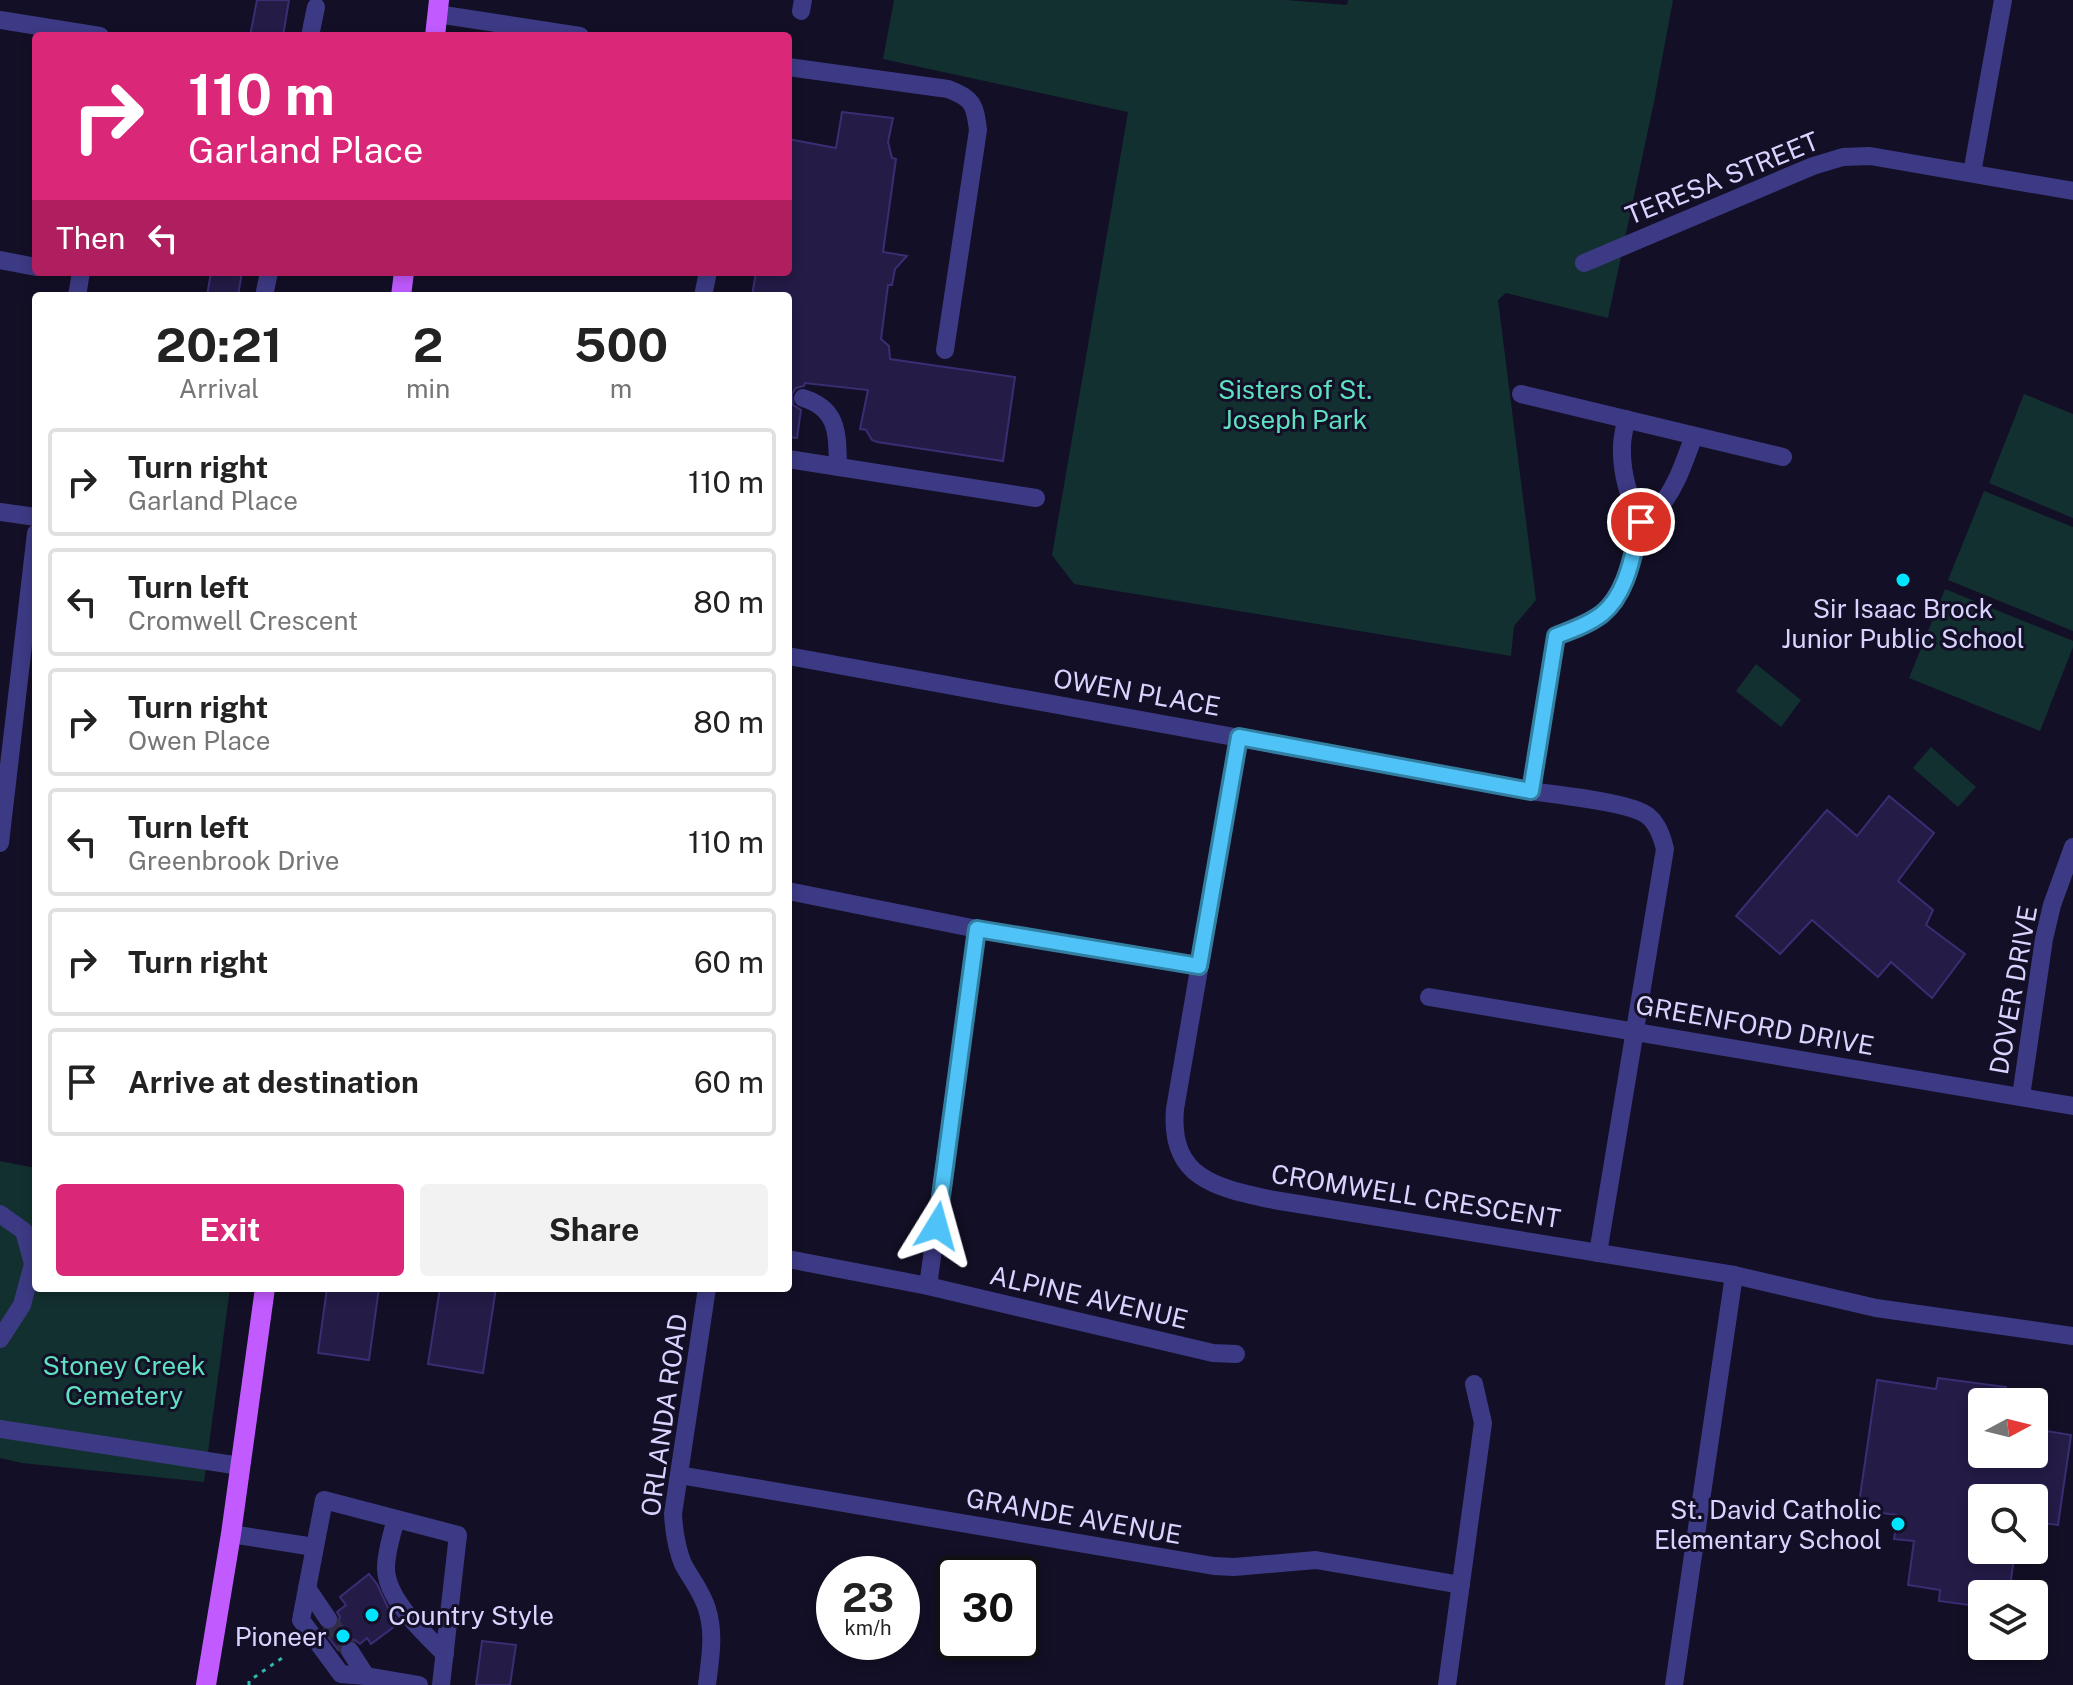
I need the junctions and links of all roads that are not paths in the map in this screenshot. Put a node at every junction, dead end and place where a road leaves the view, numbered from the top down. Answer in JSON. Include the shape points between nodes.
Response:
{"nodes":[{"id":1,"x":2003,"y":0,"type":"edge"},
{"id":2,"x":316,"y":7,"type":"dead end"},
{"id":3,"x":438,"y":7,"type":"edge"},
{"id":4,"x":0,"y":20,"type":"edge"},
{"id":5,"x":75,"y":32,"type":"edge"},
{"id":6,"x":311,"y":32,"type":"edge"},
{"id":7,"x":435,"y":32,"type":"edge"},
{"id":8,"x":560,"y":32,"type":"edge"},
{"id":9,"x":792,"y":68,"type":"edge"},
{"id":10,"x":1972,"y":173,"type":"junction"},
{"id":11,"x":2073,"y":191,"type":"edge"},
{"id":12,"x":0,"y":260,"type":"edge"},
{"id":13,"x":1584,"y":263,"type":"dead end"},
{"id":14,"x":32,"y":266,"type":"edge"},
{"id":15,"x":945,"y":350,"type":"dead end"},
{"id":16,"x":1521,"y":394,"type":"dead end"},
{"id":17,"x":803,"y":398,"type":"dead end"},
{"id":18,"x":1626,"y":419,"type":"junction"},
{"id":19,"x":1694,"y":436,"type":"junction"},
{"id":20,"x":1783,"y":457,"type":"dead end"},
{"id":21,"x":792,"y":460,"type":"edge"},
{"id":22,"x":838,"y":467,"type":"junction"},
{"id":23,"x":1036,"y":498,"type":"dead end"},
{"id":24,"x":0,"y":512,"type":"edge"},
{"id":25,"x":32,"y":516,"type":"edge"},
{"id":26,"x":1641,"y":522,"type":"junction"},
{"id":27,"x":32,"y":565,"type":"edge"},
{"id":28,"x":792,"y":657,"type":"edge"},
{"id":29,"x":1239,"y":737,"type":"junction"},
{"id":30,"x":1531,"y":791,"type":"junction"},
{"id":31,"x":3,"y":796,"type":"edge"},
{"id":32,"x":0,"y":843,"type":"edge"},
{"id":33,"x":2073,"y":847,"type":"edge"},
{"id":34,"x":2068,"y":879,"type":"edge"},
{"id":35,"x":792,"y":892,"type":"edge"},
{"id":36,"x":977,"y":929,"type":"junction"},
{"id":37,"x":1199,"y":966,"type":"junction"},
{"id":38,"x":1429,"y":997,"type":"dead end"},
{"id":39,"x":1635,"y":1032,"type":"junction"},
{"id":40,"x":2021,"y":1096,"type":"junction"},
{"id":41,"x":2073,"y":1106,"type":"edge"},
{"id":42,"x":0,"y":1214,"type":"edge"},
{"id":43,"x":1598,"y":1253,"type":"junction"},
{"id":44,"x":32,"y":1260,"type":"edge"},
{"id":45,"x":792,"y":1260,"type":"edge"},
{"id":46,"x":32,"y":1268,"type":"edge"},
{"id":47,"x":1734,"y":1275,"type":"junction"},
{"id":48,"x":928,"y":1286,"type":"junction"},
{"id":49,"x":264,"y":1292,"type":"edge"},
{"id":50,"x":706,"y":1292,"type":"edge"},
{"id":51,"x":2073,"y":1336,"type":"edge"},
{"id":52,"x":0,"y":1339,"type":"edge"},
{"id":53,"x":1236,"y":1354,"type":"dead end"},
{"id":54,"x":1474,"y":1384,"type":"dead end"},
{"id":55,"x":0,"y":1429,"type":"edge"},
{"id":56,"x":240,"y":1466,"type":"junction"},
{"id":57,"x":679,"y":1475,"type":"junction"},
{"id":58,"x":396,"y":1519,"type":"junction"},
{"id":59,"x":231,"y":1534,"type":"junction"},
{"id":60,"x":314,"y":1547,"type":"junction"},
{"id":61,"x":1461,"y":1585,"type":"junction"},
{"id":62,"x":307,"y":1588,"type":"junction"},
{"id":63,"x":328,"y":1619,"type":"tunnel mouth"},
{"id":64,"x":350,"y":1651,"type":"tunnel mouth"},
{"id":65,"x":445,"y":1654,"type":"junction"},
{"id":66,"x":366,"y":1676,"type":"junction"},
{"id":67,"x":206,"y":1685,"type":"edge"},
{"id":68,"x":419,"y":1685,"type":"edge"},
{"id":69,"x":441,"y":1685,"type":"edge"},
{"id":70,"x":707,"y":1685,"type":"edge"},
{"id":71,"x":1447,"y":1685,"type":"edge"},
{"id":72,"x":1674,"y":1685,"type":"edge"}],
"edges":[{"from":1,"to":10,"type":"street"},
{"from":2,"to":6,"type":"street"},
{"from":3,"to":7,"type":"main road"},
{"from":3,"to":8,"type":"street"},
{"from":4,"to":5,"type":"street"},
{"from":9,"to":15,"type":"street","via":[[948,89],[975,108],[978,130]]},
{"from":10,"to":11,"type":"street","name":"TERESA STREET"},
{"from":10,"to":13,"type":"street","name":"TERESA STREET","via":[[1870,156],[1843,157]]},
{"from":12,"to":14,"type":"street"},
{"from":16,"to":18,"type":"street"},
{"from":17,"to":22,"type":"street","via":[[828,412],[836,431]]},
{"from":18,"to":19,"type":"street"},
{"from":18,"to":26,"type":"street","via":[[1625,476],[1630,503]]},
{"from":19,"to":20,"type":"street"},
{"from":19,"to":26,"type":"street","via":[[1677,483]]},
{"from":21,"to":22,"type":"street"},
{"from":22,"to":23,"type":"street"},
{"from":24,"to":25,"type":"street"},
{"from":26,"to":30,"type":"street","via":[[1617,598],[1592,621],[1556,636]]},
{"from":27,"to":31,"type":"street"},
{"from":28,"to":29,"type":"street","name":"OWEN PLACE"},
{"from":29,"to":30,"type":"street","name":"OWEN PLACE"},
{"from":29,"to":37,"type":"street","name":"CROMWELL CRESCENT"},
{"from":30,"to":39,"type":"street","name":"OWEN PLACE","via":[[1631,807],[1648,815],[1660,831],[1664,861]]},
{"from":31,"to":32,"type":"street"},
{"from":33,"to":34,"type":"street","name":"DOVER DRIVE"},
{"from":34,"to":40,"type":"street","name":"DOVER DRIVE","via":[[2052,905],[2044,939]]},
{"from":35,"to":36,"type":"street"},
{"from":36,"to":37,"type":"street"},
{"from":36,"to":48,"type":"street"},
{"from":37,"to":43,"type":"street","name":"CROMWELL CRESCENT","via":[[1173,1131],[1180,1153],[1195,1173],[1241,1193],[1274,1200]]},
{"from":38,"to":39,"type":"street","name":"GREENFORD DRIVE"},
{"from":39,"to":40,"type":"street","name":"GREENFORD DRIVE"},
{"from":39,"to":43,"type":"street","name":"OWEN PLACE"},
{"from":40,"to":41,"type":"street","name":"GREENFORD DRIVE"},
{"from":42,"to":44,"type":"street","via":[[24,1231]]},
{"from":43,"to":47,"type":"street","name":"CROMWELL CRESCENT"},
{"from":45,"to":48,"type":"street","name":"ALPINE AVENUE"},
{"from":46,"to":52,"type":"street","via":[[22,1305]]},
{"from":47,"to":51,"type":"street","name":"CROMWELL CRESCENT","via":[[1876,1308]]},
{"from":47,"to":72,"type":"street"},
{"from":48,"to":53,"type":"street","name":"ALPINE AVENUE"},
{"from":49,"to":56,"type":"main road"},
{"from":50,"to":57,"type":"street","name":"ORLANDA ROAD"},
{"from":54,"to":61,"type":"street","via":[[1483,1423]]},
{"from":55,"to":56,"type":"street"},
{"from":56,"to":59,"type":"main road"},
{"from":57,"to":61,"type":"street","name":"GRANDE AVENUE","via":[[1214,1566],[1316,1560]]},
{"from":57,"to":70,"type":"street","name":"ORLANDA ROAD","via":[[675,1541],[712,1632]]},
{"from":58,"to":60,"type":"street","via":[[324,1500]]},
{"from":58,"to":65,"type":"street","via":[[387,1580],[420,1629]]},
{"from":58,"to":65,"type":"street","via":[[458,1535]]},
{"from":59,"to":60,"type":"street"},
{"from":59,"to":67,"type":"main road"},
{"from":60,"to":62,"type":"street"},
{"from":61,"to":71,"type":"street"},
{"from":62,"to":63,"type":"street"},
{"from":62,"to":66,"type":"street","via":[[301,1620],[341,1674]]},
{"from":64,"to":66,"type":"street"},
{"from":65,"to":69,"type":"street"},
{"from":66,"to":68,"type":"street"}]}
